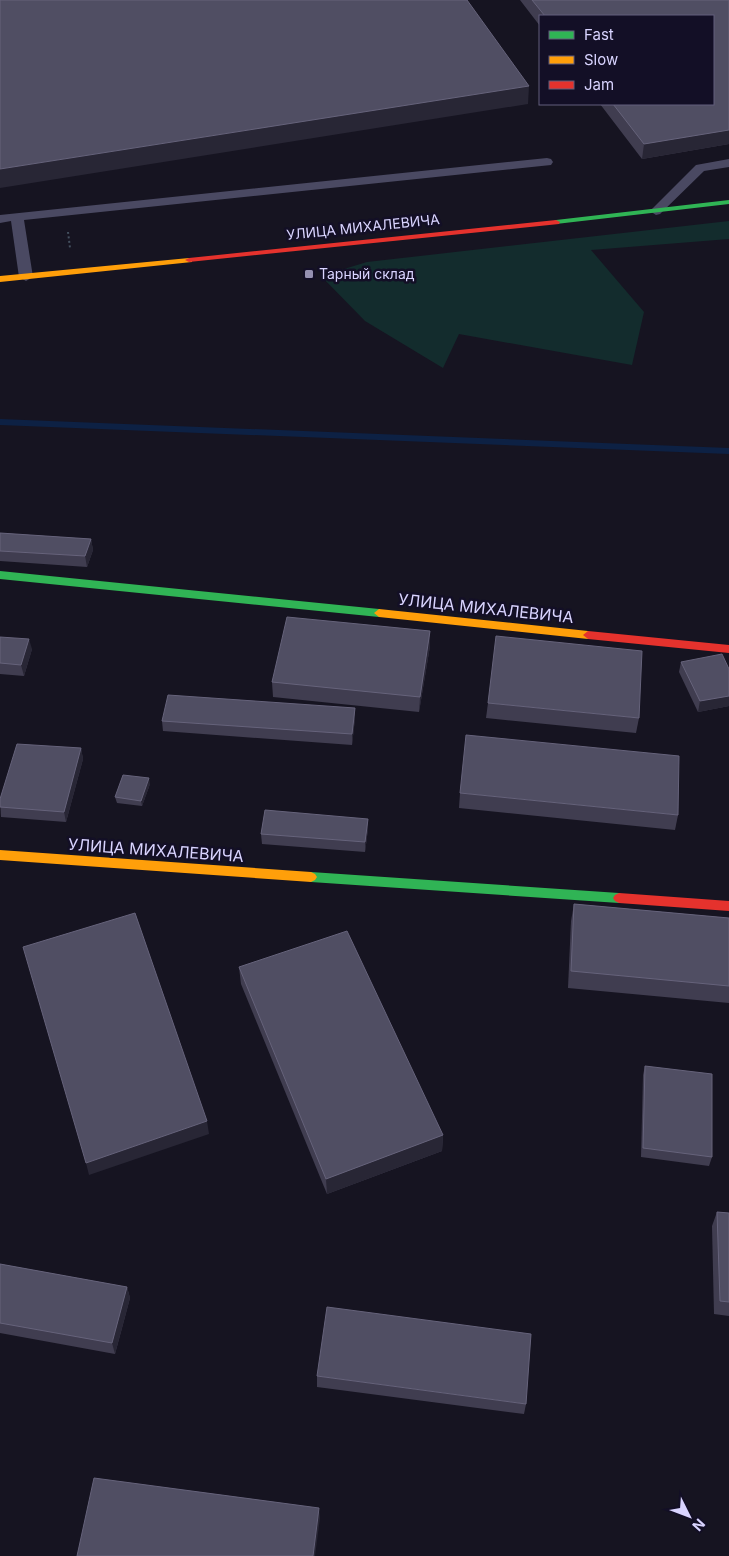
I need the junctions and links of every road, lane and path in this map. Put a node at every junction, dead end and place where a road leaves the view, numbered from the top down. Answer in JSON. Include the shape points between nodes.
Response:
{"nodes":[{"id":1,"x":547,"y":162,"type":"dead end"},
{"id":2,"x":729,"y":163,"type":"edge"},
{"id":3,"x":729,"y":202,"type":"edge"},
{"id":4,"x":656,"y":210,"type":"junction"},
{"id":5,"x":17,"y":217,"type":"junction"},
{"id":6,"x":0,"y":218,"type":"edge"},
{"id":7,"x":26,"y":277,"type":"junction"},
{"id":8,"x":0,"y":279,"type":"edge"},
{"id":9,"x":0,"y":575,"type":"edge"},
{"id":10,"x":729,"y":648,"type":"edge"},
{"id":11,"x":0,"y":855,"type":"edge"},
{"id":12,"x":729,"y":906,"type":"edge"}],
"edges":[{"from":1,"to":5,"type":"lane"},
{"from":2,"to":4,"type":"lane","via":[[700,168]]},
{"from":3,"to":4,"type":"street","name":"УЛИЦА МИХАЛЕВИЧА"},
{"from":4,"to":7,"type":"street","name":"УЛИЦА МИХАЛЕВИЧА"},
{"from":5,"to":6,"type":"lane"},
{"from":5,"to":7,"type":"lane"},
{"from":7,"to":8,"type":"street","name":"УЛИЦА МИХАЛЕВИЧА"},
{"from":9,"to":10,"type":"street","name":"УЛИЦА МИХАЛЕВИЧА"},
{"from":11,"to":12,"type":"street","name":"УЛИЦА МИХАЛЕВИЧА"}]}
